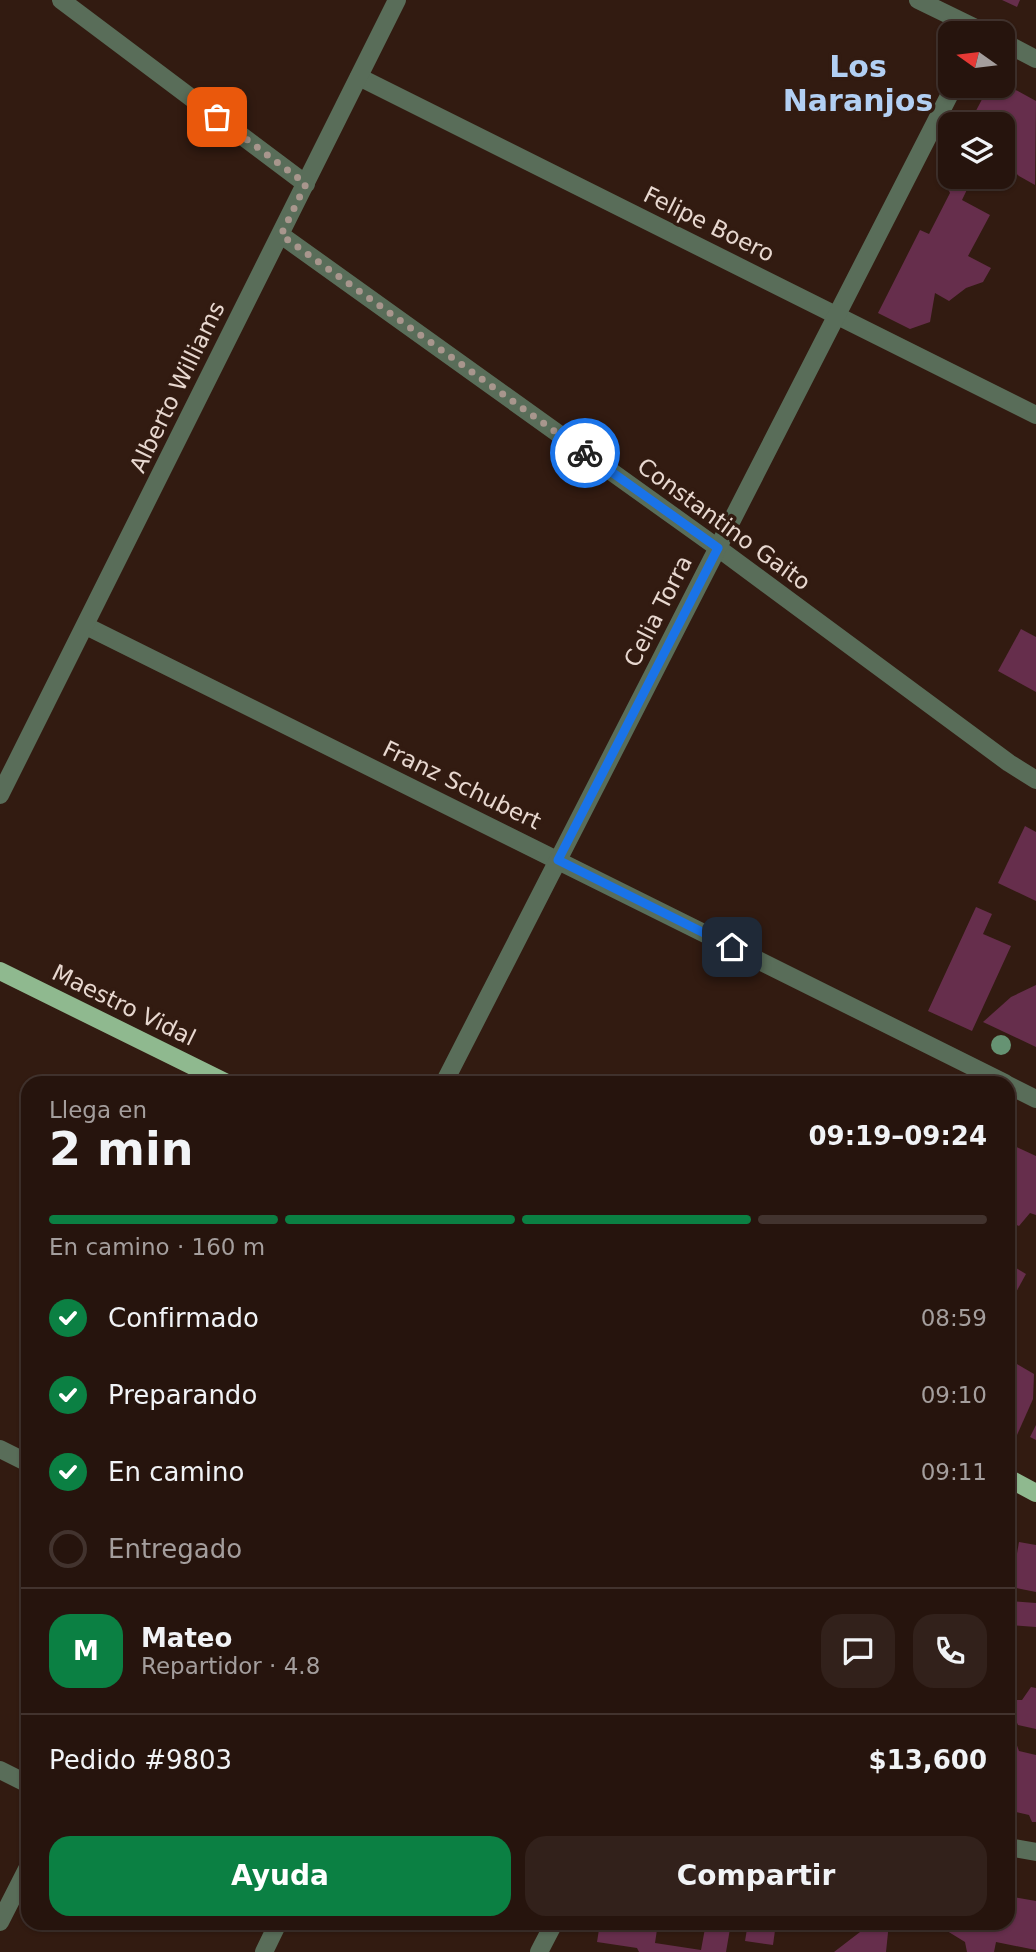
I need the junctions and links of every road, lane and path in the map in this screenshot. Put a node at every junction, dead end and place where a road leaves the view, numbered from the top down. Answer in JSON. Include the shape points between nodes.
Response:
{"nodes":[{"id":1,"x":61,"y":0,"type":"edge"},
{"id":2,"x":397,"y":0,"type":"edge"},
{"id":3,"x":918,"y":0,"type":"edge"},
{"id":4,"x":959,"y":21,"type":"edge"},
{"id":5,"x":1015,"y":48,"type":"edge"},
{"id":6,"x":1036,"y":59,"type":"edge"},
{"id":7,"x":359,"y":77,"type":"junction"},
{"id":8,"x":948,"y":98,"type":"edge"},
{"id":9,"x":306,"y":184,"type":"junction"},
{"id":10,"x":281,"y":235,"type":"junction"},
{"id":11,"x":837,"y":315,"type":"junction"},
{"id":12,"x":1036,"y":415,"type":"edge"},
{"id":13,"x":718,"y":548,"type":"junction"},
{"id":14,"x":86,"y":626,"type":"junction"},
{"id":15,"x":1036,"y":780,"type":"edge"},
{"id":16,"x":0,"y":795,"type":"edge"},
{"id":17,"x":558,"y":860,"type":"junction"},
{"id":18,"x":0,"y":971,"type":"edge"},
{"id":19,"x":213,"y":1076,"type":"edge"},
{"id":20,"x":448,"y":1076,"type":"edge"},
{"id":21,"x":990,"y":1076,"type":"edge"},
{"id":22,"x":1015,"y":1088,"type":"edge"},
{"id":23,"x":1036,"y":1099,"type":"edge"},
{"id":24,"x":0,"y":1449,"type":"edge"},
{"id":25,"x":21,"y":1460,"type":"edge"},
{"id":26,"x":1015,"y":1482,"type":"edge"},
{"id":27,"x":1036,"y":1493,"type":"edge"},
{"id":28,"x":0,"y":1770,"type":"edge"},
{"id":29,"x":21,"y":1780,"type":"edge"},
{"id":30,"x":1015,"y":1848,"type":"edge"},
{"id":31,"x":1036,"y":1852,"type":"edge"},
{"id":32,"x":21,"y":1881,"type":"edge"},
{"id":33,"x":0,"y":1922,"type":"edge"},
{"id":34,"x":275,"y":1930,"type":"edge"},
{"id":35,"x":550,"y":1930,"type":"edge"},
{"id":36,"x":264,"y":1952,"type":"edge"},
{"id":37,"x":539,"y":1952,"type":"edge"}],
"edges":[{"from":1,"to":9,"type":"street"},
{"from":2,"to":7,"type":"street","name":"Alberto Williams"},
{"from":3,"to":4,"type":"street"},
{"from":5,"to":6,"type":"street"},
{"from":7,"to":9,"type":"street","name":"Alberto Williams"},
{"from":7,"to":11,"type":"street","name":"Felipe Boero"},
{"from":8,"to":11,"type":"street","name":"Celia Torra"},
{"from":9,"to":10,"type":"street","name":"Alberto Williams"},
{"from":10,"to":13,"type":"street","name":"Constantino Gaito"},
{"from":10,"to":14,"type":"street","name":"Alberto Williams"},
{"from":11,"to":12,"type":"street","name":"Felipe Boero"},
{"from":11,"to":13,"type":"street","name":"Celia Torra"},
{"from":13,"to":15,"type":"street","name":"Constantino Gaito"},
{"from":13,"to":17,"type":"street","name":"Celia Torra"},
{"from":14,"to":16,"type":"street","name":"Alberto Williams"},
{"from":14,"to":17,"type":"street","name":"Franz Schubert"},
{"from":17,"to":20,"type":"street","name":"Celia Torra"},
{"from":17,"to":21,"type":"street","name":"Franz Schubert"},
{"from":18,"to":19,"type":"main road","name":"Maestro Vidal"},
{"from":22,"to":23,"type":"street","name":"Franz Schubert"},
{"from":24,"to":25,"type":"street"},
{"from":26,"to":27,"type":"main road"},
{"from":28,"to":29,"type":"street"},
{"from":30,"to":31,"type":"street"},
{"from":32,"to":33,"type":"street"},
{"from":34,"to":36,"type":"street"},
{"from":35,"to":37,"type":"street"}]}
